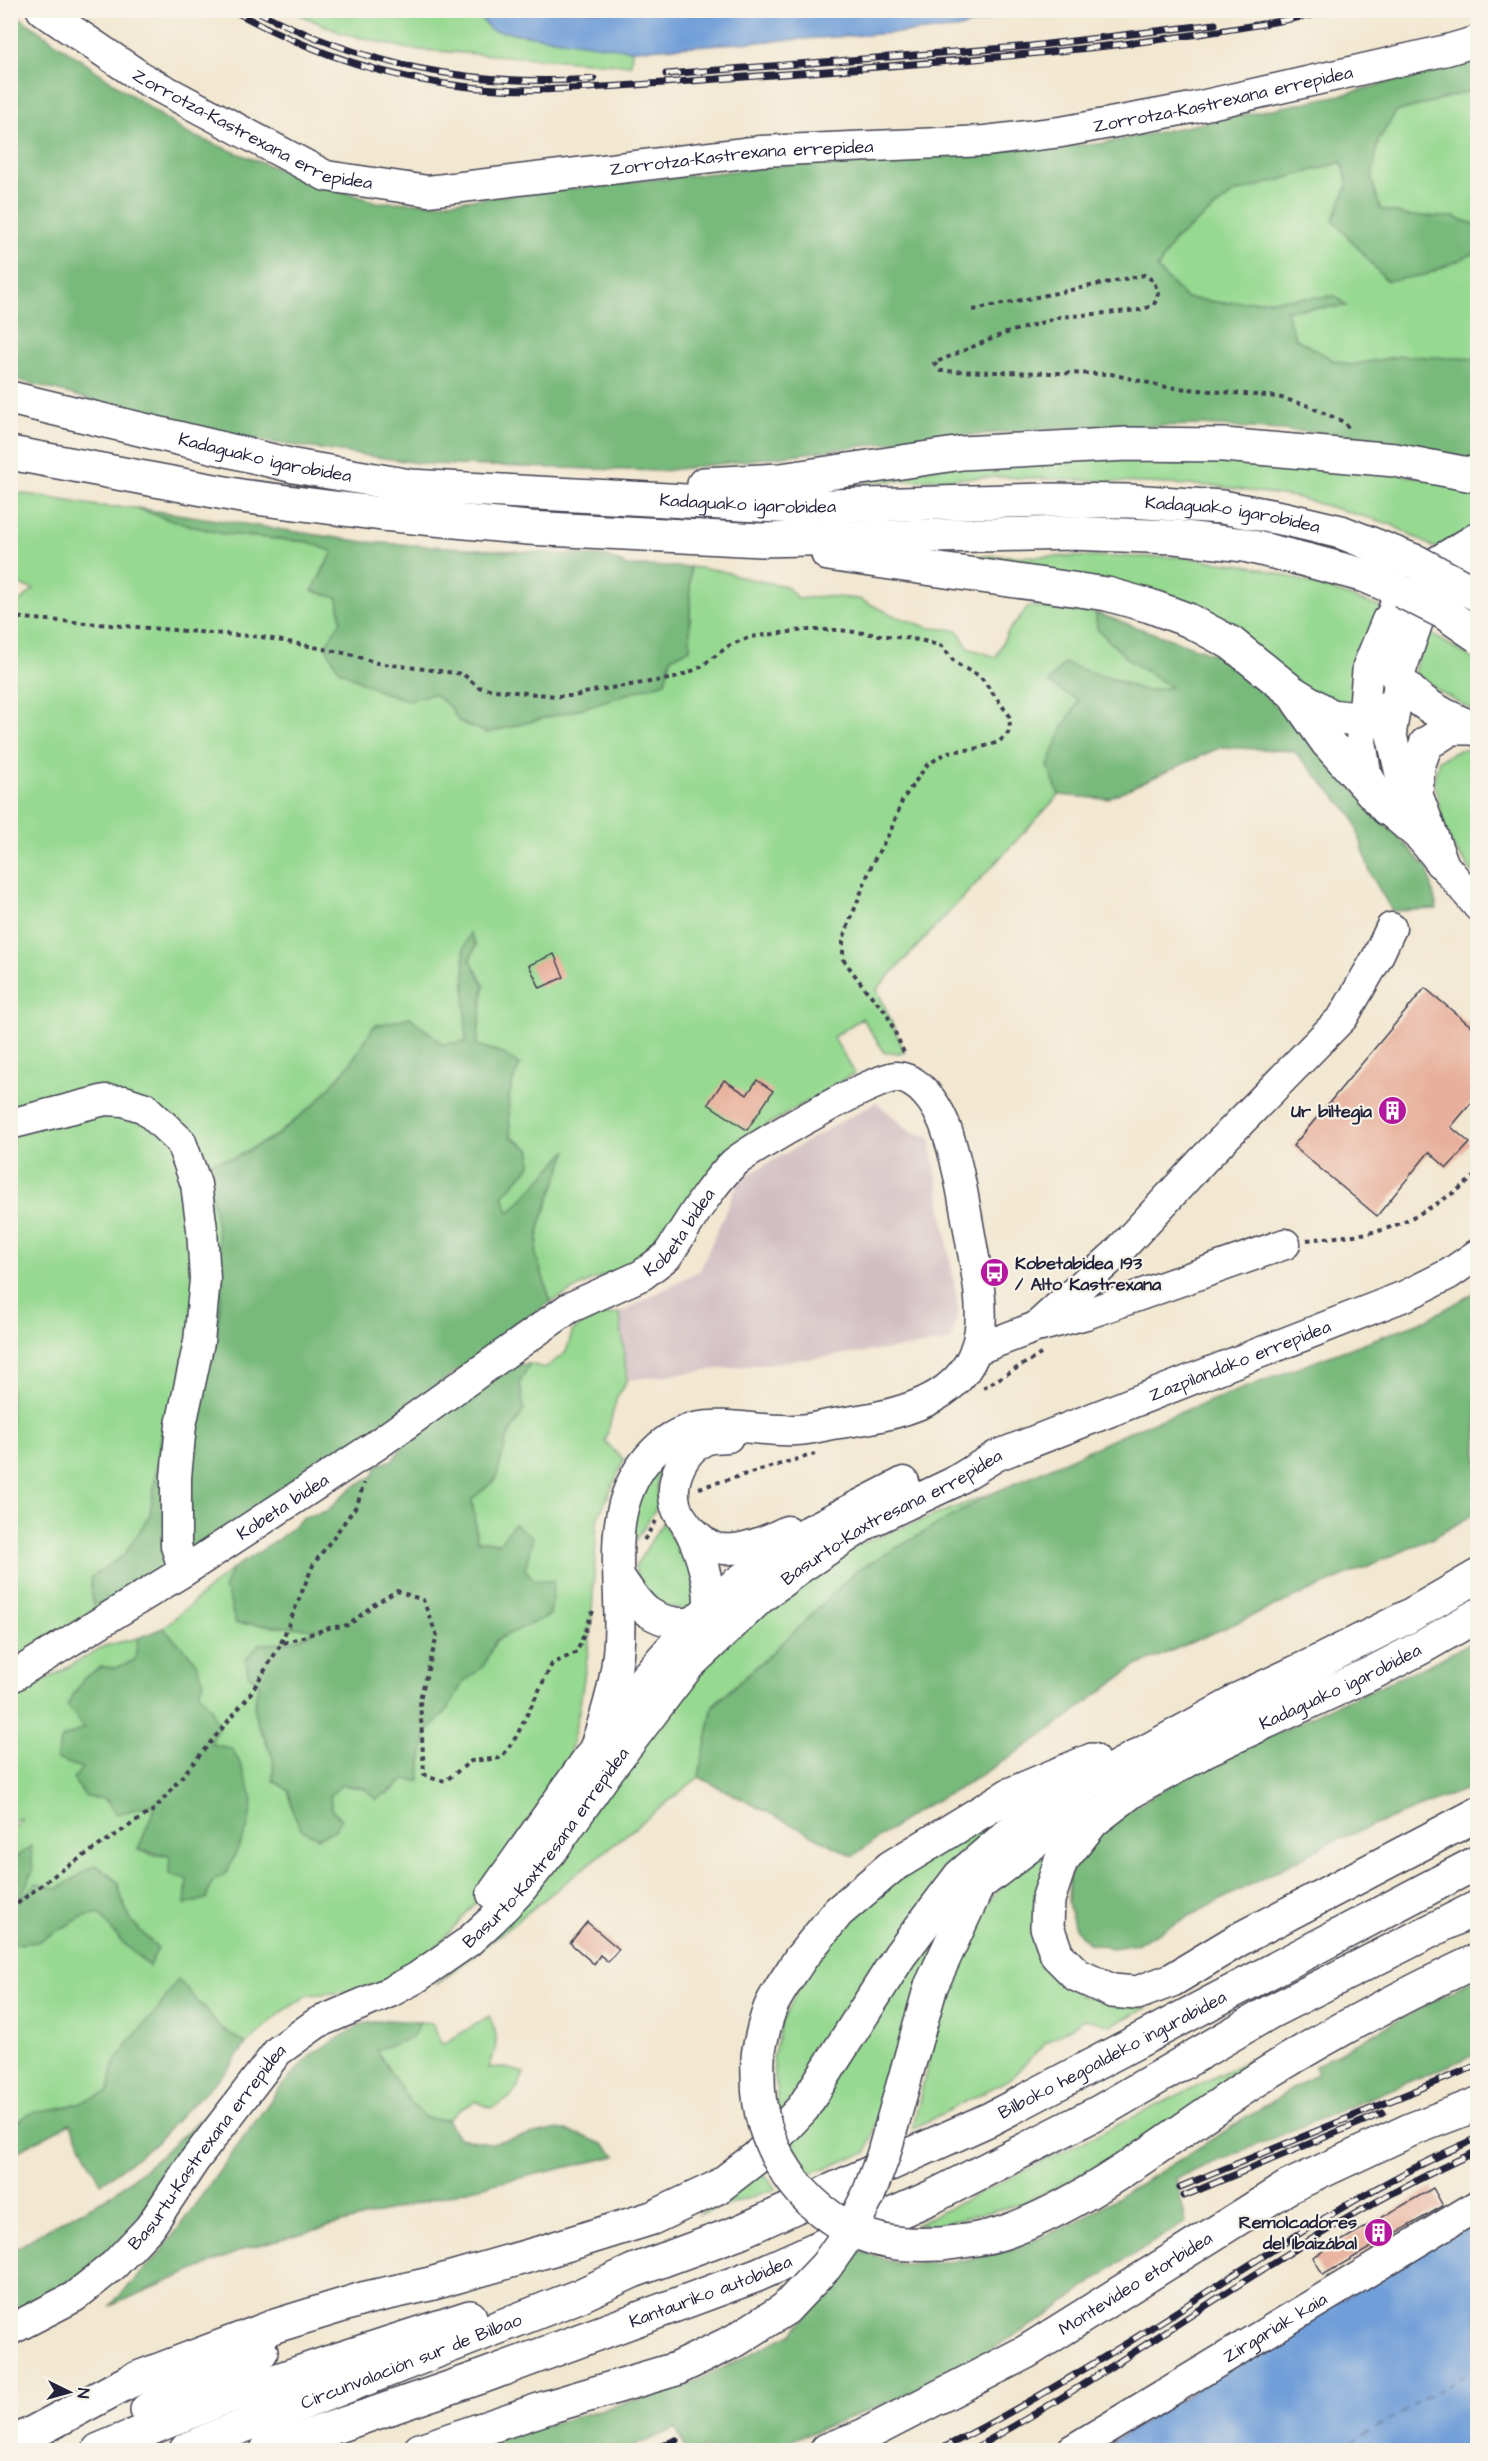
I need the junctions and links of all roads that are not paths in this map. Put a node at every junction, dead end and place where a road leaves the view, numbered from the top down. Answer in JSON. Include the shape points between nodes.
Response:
{"nodes":[{"id":1,"x":42,"y":10,"type":"edge"},
{"id":2,"x":1478,"y":41,"type":"edge"},
{"id":3,"x":10,"y":398,"type":"edge"},
{"id":4,"x":10,"y":453,"type":"edge"},
{"id":5,"x":1478,"y":476,"type":"edge"},
{"id":6,"x":575,"y":496,"type":"junction"},
{"id":7,"x":1478,"y":537,"type":"edge"},
{"id":8,"x":761,"y":540,"type":"junction"},
{"id":9,"x":1475,"y":579,"type":"edge"},
{"id":10,"x":1399,"y":598,"type":"junction"},
{"id":11,"x":1478,"y":636,"type":"edge"},
{"id":12,"x":1398,"y":691,"type":"junction"},
{"id":13,"x":1292,"y":692,"type":"junction"},
{"id":14,"x":1362,"y":721,"type":"junction"},
{"id":15,"x":1475,"y":728,"type":"edge"},
{"id":16,"x":1387,"y":809,"type":"junction"},
{"id":17,"x":1420,"y":837,"type":"junction"},
{"id":18,"x":1441,"y":862,"type":"junction"},
{"id":19,"x":1478,"y":906,"type":"edge"},
{"id":20,"x":1391,"y":928,"type":"dead end"},
{"id":21,"x":10,"y":1124,"type":"edge"},
{"id":22,"x":1285,"y":1244,"type":"road end"},
{"id":23,"x":1478,"y":1254,"type":"edge"},
{"id":24,"x":1036,"y":1327,"type":"junction"},
{"id":25,"x":975,"y":1350,"type":"junction"},
{"id":26,"x":769,"y":1430,"type":"junction"},
{"id":27,"x":996,"y":1456,"type":"junction"},
{"id":28,"x":864,"y":1502,"type":"junction"},
{"id":29,"x":687,"y":1526,"type":"junction"},
{"id":30,"x":816,"y":1557,"type":"junction"},
{"id":31,"x":184,"y":1571,"type":"junction"},
{"id":32,"x":619,"y":1576,"type":"junction"},
{"id":33,"x":1478,"y":1576,"type":"edge"},
{"id":34,"x":1478,"y":1615,"type":"edge"},
{"id":35,"x":703,"y":1617,"type":"junction"},
{"id":36,"x":10,"y":1678,"type":"edge"},
{"id":37,"x":1257,"y":1691,"type":"junction"},
{"id":38,"x":1199,"y":1754,"type":"junction"},
{"id":39,"x":602,"y":1758,"type":"junction"},
{"id":40,"x":1478,"y":1814,"type":"edge"},
{"id":41,"x":1478,"y":1862,"type":"edge"},
{"id":42,"x":1478,"y":1907,"type":"edge"},
{"id":43,"x":1478,"y":1960,"type":"edge"},
{"id":44,"x":416,"y":1978,"type":"joint"},
{"id":45,"x":1478,"y":2104,"type":"edge"},
{"id":46,"x":934,"y":2196,"type":"joint"},
{"id":47,"x":1478,"y":2205,"type":"edge"},
{"id":48,"x":633,"y":2271,"type":"junction"},
{"id":49,"x":430,"y":2284,"type":"junction"},
{"id":50,"x":10,"y":2330,"type":"edge"},
{"id":51,"x":481,"y":2377,"type":"junction"},
{"id":52,"x":10,"y":2445,"type":"edge"},
{"id":53,"x":82,"y":2451,"type":"edge"},
{"id":54,"x":99,"y":2451,"type":"edge"},
{"id":55,"x":186,"y":2451,"type":"edge"},
{"id":56,"x":267,"y":2451,"type":"edge"},
{"id":57,"x":328,"y":2451,"type":"edge"},
{"id":58,"x":420,"y":2451,"type":"edge"},
{"id":59,"x":827,"y":2451,"type":"edge"},
{"id":60,"x":1072,"y":2451,"type":"edge"}],
"edges":[{"from":1,"to":2,"type":"street","name":"Zorrotza-Kastrexana errepidea","via":[[144,79],[326,176],[428,191],[761,151],[985,141],[1061,132],[1241,97]]},
{"from":3,"to":6,"type":"main road","name":"Kadaguako igarobidea","via":[[294,466],[410,486]]},
{"from":4,"to":8,"type":"main road","name":"Kadaguako igarobidea","via":[[178,486],[382,514],[528,528]]},
{"from":5,"to":6,"type":"main road","via":[[1395,459],[1224,445],[1127,444],[962,453],[782,480]]},
{"from":6,"to":9,"type":"main road","name":"Kadaguako igarobidea","bridge":true,"via":[[796,507],[1045,500],[1222,507],[1341,532],[1459,583]]},
{"from":7,"to":10,"type":"street","via":[[1418,573]]},
{"from":8,"to":10,"type":"main road","name":"Kadaguako igarobidea","via":[[1070,533],[1175,537],[1244,545],[1365,576]]},
{"from":8,"to":13,"type":"main road","via":[[833,555],[1107,594],[1150,606],[1188,620],[1231,643]]},
{"from":9,"to":12,"type":"street","via":[[1443,591],[1419,618]]},
{"from":10,"to":11,"type":"main road","name":"Kadaguako igarobidea","bridge":true,"via":[[1443,612]]},
{"from":10,"to":12,"type":"main road","via":[[1387,643]]},
{"from":10,"to":14,"type":"street","via":[[1368,666]]},
{"from":12,"to":14,"type":"main road","via":[[1373,721]]},
{"from":12,"to":15,"type":"main road","via":[[1446,718]]},
{"from":12,"to":17,"type":"street","via":[[1391,733],[1408,812]]},
{"from":13,"to":14,"type":"main road","via":[[1330,716]]},
{"from":13,"to":16,"type":"main road","via":[[1327,742]]},
{"from":14,"to":16,"type":"street","via":[[1366,773]]},
{"from":15,"to":18,"type":"main road","via":[[1451,728],[1426,744],[1418,766],[1416,795]]},
{"from":16,"to":17,"type":"street"},
{"from":17,"to":18,"type":"street"},
{"from":18,"to":19,"type":"street"},
{"from":20,"to":24,"type":"street","via":[[1343,1017],[1116,1254]]},
{"from":21,"to":31,"type":"street","via":[[105,1100],[124,1101],[145,1108],[181,1142],[196,1184],[205,1279],[199,1342],[180,1425],[176,1477],[176,1546]]},
{"from":22,"to":24,"type":"street","via":[[1086,1314]]},
{"from":23,"to":27,"type":"street","name":"Zazpilandako errepidea","via":[[1407,1295]]},
{"from":24,"to":25,"type":"street"},
{"from":25,"to":26,"type":"street","via":[[952,1388],[927,1402],[867,1419],[799,1430]]},
{"from":25,"to":31,"type":"street","name":"Kobeta bidea","via":[[980,1329],[980,1294],[950,1140],[939,1110],[919,1087],[894,1077],[865,1086],[743,1156],[719,1179],[657,1266],[569,1308],[375,1446]]},
{"from":26,"to":29,"type":"street","via":[[705,1440],[683,1459],[675,1503]]},
{"from":26,"to":32,"type":"street","via":[[713,1425],[670,1436],[647,1459],[626,1492],[619,1526]]},
{"from":27,"to":28,"type":"street","name":"Basurto-Kaxtresana errepidea","via":[[949,1464]]},
{"from":27,"to":30,"type":"street","name":"Basurto-Kaxtresana errepidea","via":[[885,1514]]},
{"from":28,"to":29,"type":"street","via":[[736,1549],[710,1546]]},
{"from":28,"to":35,"type":"street","name":"Basurto-Kaxtresana errepidea","via":[[793,1539],[728,1589]]},
{"from":29,"to":35,"type":"street","via":[[705,1571]]},
{"from":30,"to":35,"type":"street","via":[[787,1561],[725,1610]]},
{"from":30,"to":39,"type":"street","name":"Basurto-Kaxtresana errepidea","via":[[759,1600],[689,1666]]},
{"from":31,"to":36,"type":"street","name":"Kobeta bidea"},
{"from":32,"to":35,"type":"street","via":[[648,1612],[671,1622]]},
{"from":32,"to":39,"type":"street","via":[[616,1673]]},
{"from":33,"to":37,"type":"main road","name":"Kadaguako igarobidea","via":[[1407,1617]]},
{"from":34,"to":38,"type":"main road","name":"Kadaguako igarobidea","via":[[1384,1667]]},
{"from":35,"to":39,"type":"street","name":"Basurto-Kaxtresana errepidea","via":[[645,1677]]},
{"from":37,"to":43,"type":"main road","bridge":true,"via":[[1009,1795],[891,1867],[838,1912],[800,1959],[772,2003],[758,2052],[762,2121],[772,2148],[804,2192],[831,2217],[862,2235],[882,2241],[941,2244],[1008,2231],[1118,2174],[1268,2072],[1377,2008]]},
{"from":37,"to":49,"type":"main road","via":[[1035,1812],[960,1876],[900,1955],[804,2108],[757,2157],[718,2187],[652,2218]]},
{"from":38,"to":40,"type":"main road","via":[[1132,1791],[1093,1821],[1061,1861],[1048,1900],[1047,1927],[1057,1954],[1077,1975],[1112,1991],[1137,1993],[1172,1980],[1238,1940]]},
{"from":38,"to":58,"type":"main road","bridge":true,"via":[[1117,1787],[1062,1821],[978,1885],[931,1986],[868,2196],[826,2266],[785,2309],[736,2340],[676,2369]]},
{"from":39,"to":44,"type":"street","name":"Basurto-Kaxtresana errepidea","via":[[481,1910]]},
{"from":41,"to":48,"type":"main road","name":"Bilboko hegoaldeko ingurabidea","via":[[990,2119],[739,2232]]},
{"from":42,"to":46,"type":"main road","name":"Bilboko hegoaldeko ingurabidea","via":[[1270,2012],[1101,2111]]},
{"from":44,"to":50,"type":"street","name":"Basurtu-Kastrexana errepidea","via":[[317,2023],[278,2051],[150,2227],[114,2265],[74,2297]]},
{"from":45,"to":59,"type":"main road","name":"Montevideo etorbidea","via":[[1410,2130],[1288,2187],[1026,2352]]},
{"from":46,"to":51,"type":"main road","name":"Kantauriko autobidea","via":[[757,2275]]},
{"from":47,"to":60,"type":"street","name":"Zirgariak kaia"},
{"from":48,"to":54,"type":"main road","via":[[576,2283],[336,2360],[219,2400]]},
{"from":48,"to":55,"type":"main road","name":"Circunvalación sur de Bilbao","via":[[579,2296]]},
{"from":49,"to":52,"type":"main road","via":[[366,2298],[275,2326],[130,2381]]},
{"from":49,"to":53,"type":"main road","via":[[328,2323],[213,2375],[145,2410]]},
{"from":51,"to":56,"type":"main road"},
{"from":51,"to":57,"type":"main road"}]}
